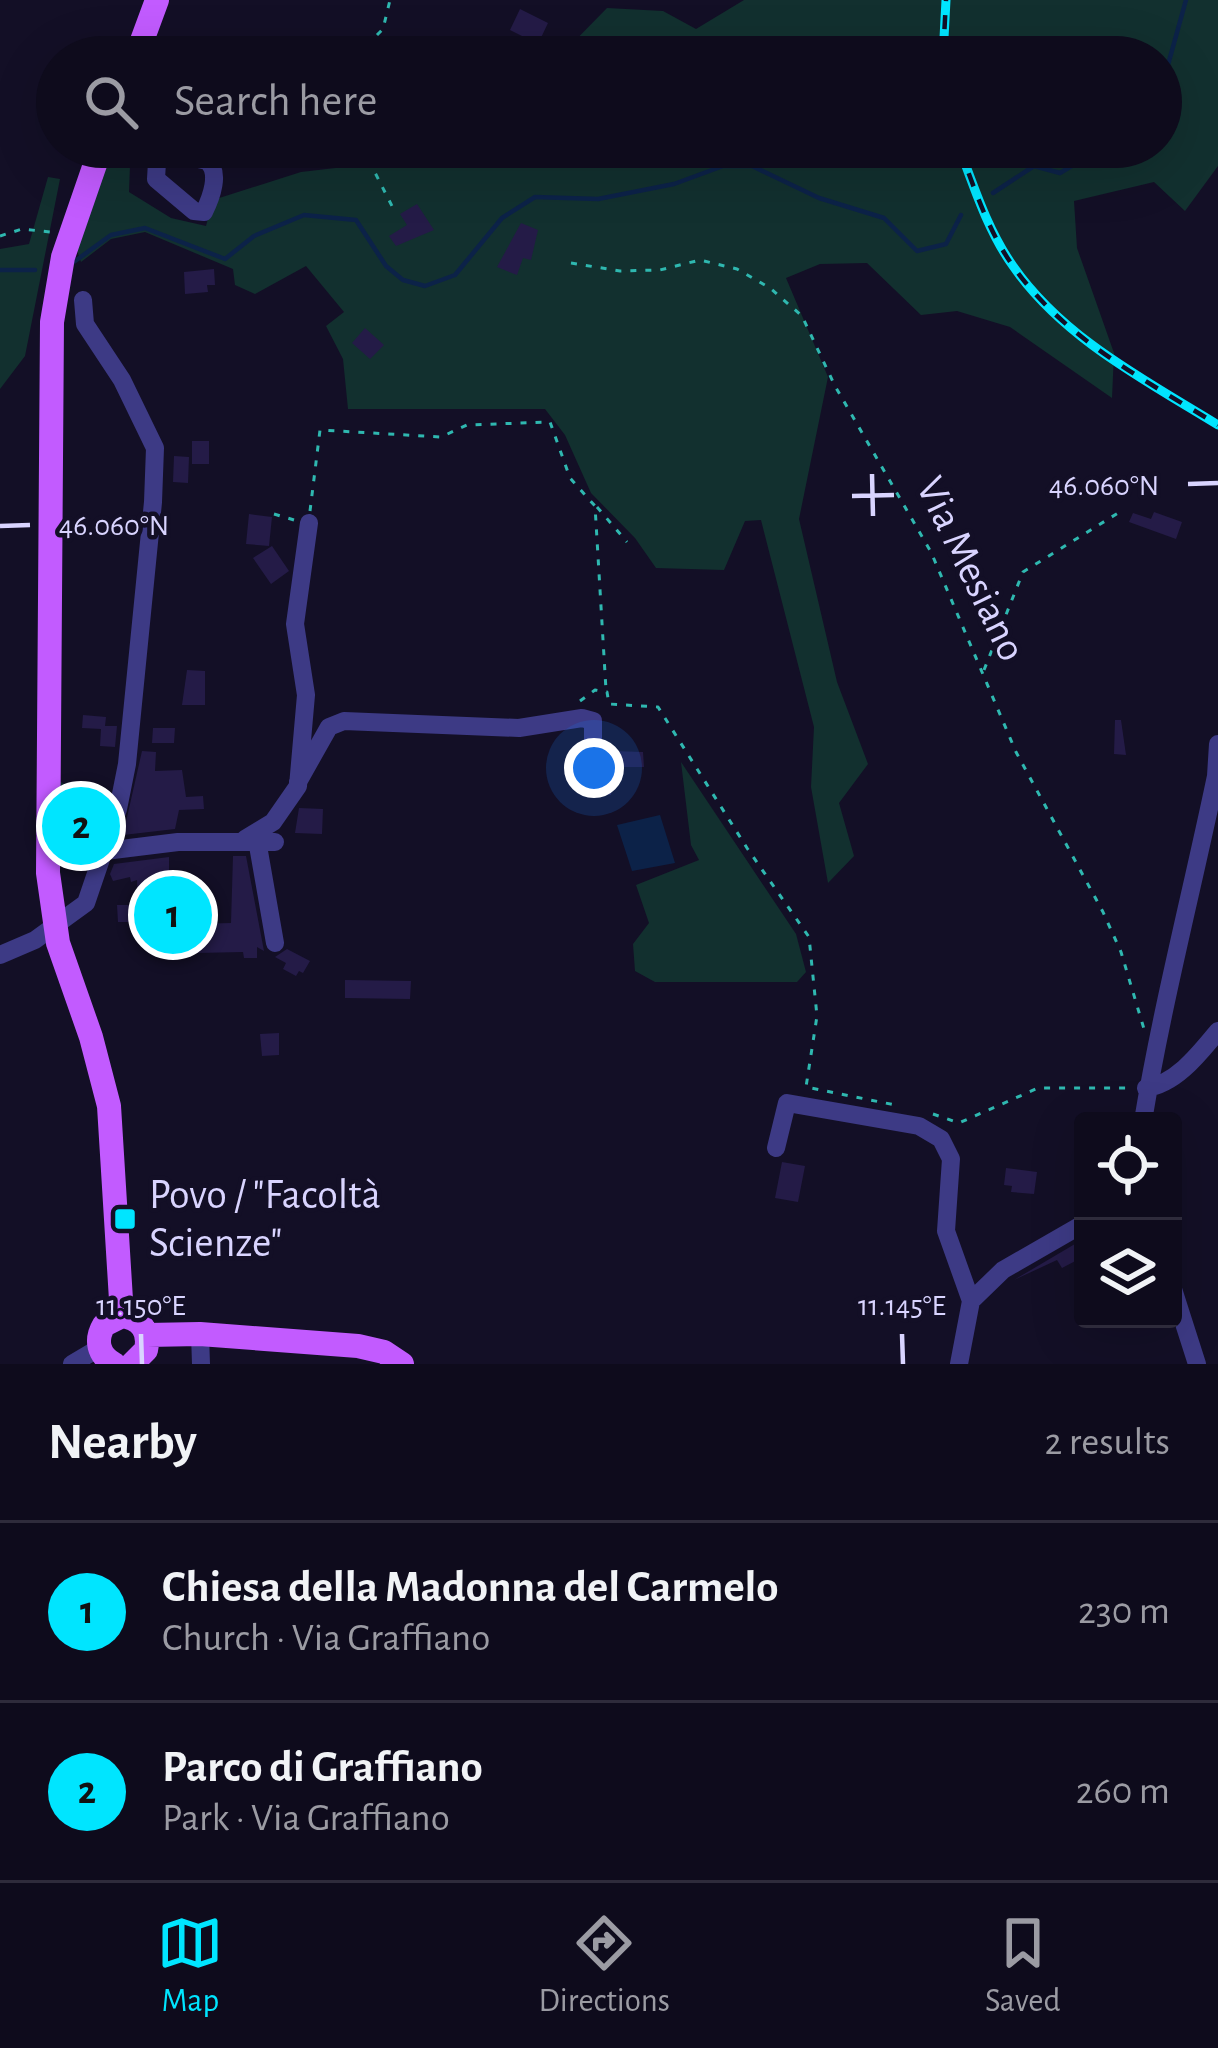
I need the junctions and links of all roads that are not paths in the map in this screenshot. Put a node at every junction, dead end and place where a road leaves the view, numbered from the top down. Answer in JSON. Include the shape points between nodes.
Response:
{"nodes":[{"id":1,"x":157,"y":0,"type":"edge"},
{"id":2,"x":144,"y":36,"type":"edge"},
{"id":3,"x":94,"y":168,"type":"edge"},
{"id":4,"x":83,"y":300,"type":"dead end"},
{"id":5,"x":309,"y":524,"type":"road end"},
{"id":6,"x":1218,"y":744,"type":"edge"},
{"id":7,"x":593,"y":759,"type":"dead end"},
{"id":8,"x":298,"y":782,"type":"junction"},
{"id":9,"x":259,"y":841,"type":"junction"},
{"id":10,"x":105,"y":850,"type":"junction"},
{"id":11,"x":54,"y":926,"type":"junction"},
{"id":12,"x":275,"y":944,"type":"dead end"},
{"id":13,"x":0,"y":955,"type":"edge"},
{"id":14,"x":1218,"y":1031,"type":"edge"},
{"id":15,"x":1145,"y":1088,"type":"junction"},
{"id":16,"x":1144,"y":1112,"type":"edge"},
{"id":17,"x":776,"y":1148,"type":"dead end"},
{"id":18,"x":1074,"y":1229,"type":"edge"},
{"id":19,"x":971,"y":1301,"type":"junction"},
{"id":20,"x":122,"y":1316,"type":"junction"},
{"id":21,"x":1182,"y":1316,"type":"edge"},
{"id":22,"x":200,"y":1334,"type":"junction"},
{"id":23,"x":147,"y":1335,"type":"junction"},
{"id":24,"x":301,"y":1353,"type":"edge"},
{"id":25,"x":107,"y":1356,"type":"edge"},
{"id":26,"x":72,"y":1364,"type":"edge"},
{"id":27,"x":132,"y":1364,"type":"edge"},
{"id":28,"x":201,"y":1364,"type":"edge"},
{"id":29,"x":402,"y":1364,"type":"edge"},
{"id":30,"x":959,"y":1364,"type":"edge"},
{"id":31,"x":1197,"y":1364,"type":"edge"}],
"edges":[{"from":1,"to":2,"type":"main road"},
{"from":3,"to":11,"type":"main road","via":[[70,234],[51,351],[46,831]]},
{"from":4,"to":10,"type":"street","via":[[85,324],[155,448],[132,727]]},
{"from":5,"to":8,"type":"street","via":[[295,623],[306,695]]},
{"from":6,"to":15,"type":"street"},
{"from":7,"to":8,"type":"street","via":[[593,721],[582,718],[519,728],[344,722],[329,728]]},
{"from":8,"to":9,"type":"street"},
{"from":9,"to":10,"type":"street"},
{"from":9,"to":12,"type":"street"},
{"from":10,"to":11,"type":"street","via":[[86,903]]},
{"from":11,"to":13,"type":"street"},
{"from":11,"to":20,"type":"main road","via":[[109,1106]]},
{"from":14,"to":15,"type":"street","via":[[1179,1074]]},
{"from":15,"to":16,"type":"street"},
{"from":17,"to":19,"type":"street","via":[[788,1103],[919,1126],[941,1139],[951,1159],[946,1231]]},
{"from":18,"to":19,"type":"street","via":[[1004,1270]]},
{"from":19,"to":30,"type":"street"},
{"from":20,"to":23,"type":"main road"},
{"from":20,"to":25,"type":"main road","via":[[104,1325]]},
{"from":21,"to":31,"type":"street"},
{"from":22,"to":23,"type":"main road"},
{"from":22,"to":24,"type":"main road"},
{"from":22,"to":28,"type":"street"},
{"from":23,"to":27,"type":"main road","via":[[146,1350]]},
{"from":24,"to":29,"type":"main road","via":[[384,1352]]},
{"from":25,"to":26,"type":"street"}]}
